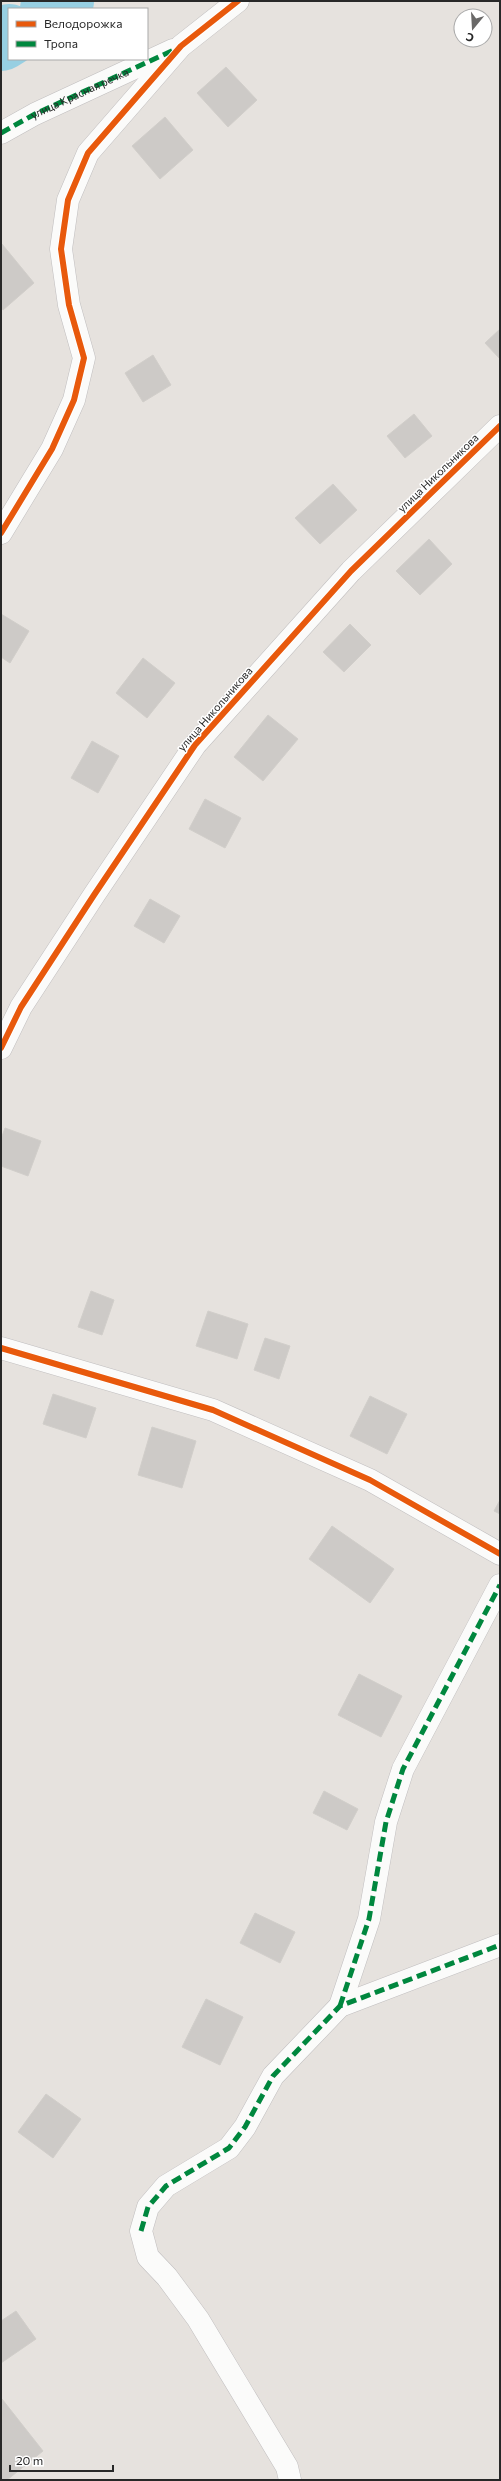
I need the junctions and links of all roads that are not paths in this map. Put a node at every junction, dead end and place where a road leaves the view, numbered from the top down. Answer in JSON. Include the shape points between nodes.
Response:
{"nodes":[{"id":1,"x":238,"y":1,"type":"edge"},
{"id":2,"x":181,"y":46,"type":"junction"},
{"id":3,"x":1,"y":133,"type":"edge"},
{"id":4,"x":500,"y":426,"type":"edge"},
{"id":5,"x":1,"y":533,"type":"edge"},
{"id":6,"x":1,"y":1048,"type":"edge"},
{"id":7,"x":1,"y":1348,"type":"edge"},
{"id":8,"x":500,"y":1554,"type":"edge"},
{"id":9,"x":500,"y":1585,"type":"edge"},
{"id":10,"x":500,"y":1944,"type":"edge"},
{"id":11,"x":340,"y":2006,"type":"junction"},
{"id":12,"x":290,"y":2480,"type":"edge"}],
"edges":[{"from":1,"to":2,"type":"street"},
{"from":2,"to":3,"type":"street","name":"улица Красная речка"},
{"from":2,"to":5,"type":"street","via":[[88,153],[68,200],[61,249],[69,305],[84,358],[74,400],[52,449]]},
{"from":4,"to":6,"type":"street","name":"улица Никольникова","via":[[351,571],[195,745],[26,1001]]},
{"from":7,"to":8,"type":"street","via":[[213,1410],[370,1480]]},
{"from":9,"to":11,"type":"street","via":[[403,1769],[386,1822],[369,1920]]},
{"from":10,"to":11,"type":"street"},
{"from":11,"to":12,"type":"street","via":[[273,2076],[245,2127],[229,2148],[166,2186],[148,2207],[141,2231],[148,2257],[167,2277],[198,2320],[287,2467]]}]}
